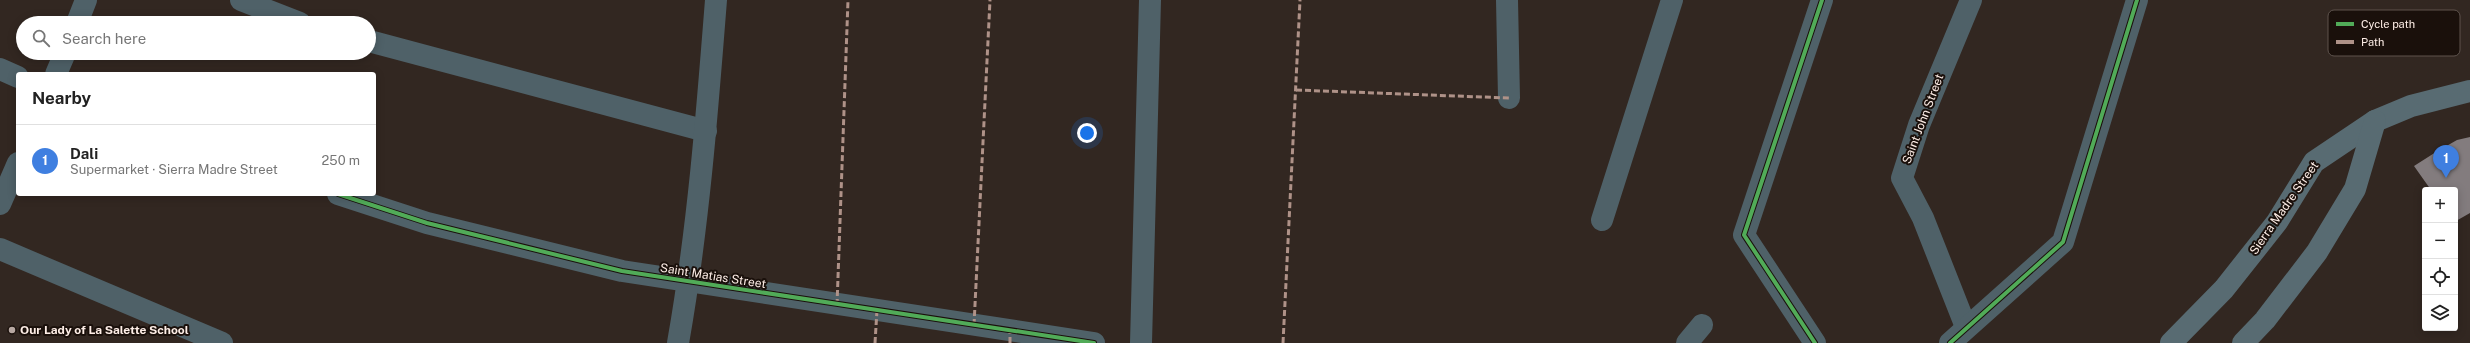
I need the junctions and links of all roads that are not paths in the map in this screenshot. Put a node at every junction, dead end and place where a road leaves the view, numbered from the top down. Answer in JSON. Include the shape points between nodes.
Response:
{"nodes":[{"id":1,"x":86,"y":0,"type":"edge"},
{"id":2,"x":241,"y":0,"type":"edge"},
{"id":3,"x":716,"y":0,"type":"edge"},
{"id":4,"x":1150,"y":0,"type":"edge"},
{"id":5,"x":1507,"y":0,"type":"edge"},
{"id":6,"x":1672,"y":0,"type":"edge"},
{"id":7,"x":1822,"y":0,"type":"edge"},
{"id":8,"x":1971,"y":0,"type":"edge"},
{"id":9,"x":2137,"y":0,"type":"edge"},
{"id":10,"x":80,"y":16,"type":"edge"},
{"id":11,"x":282,"y":16,"type":"edge"},
{"id":12,"x":376,"y":43,"type":"edge"},
{"id":13,"x":62,"y":60,"type":"edge"},
{"id":14,"x":0,"y":69,"type":"edge"},
{"id":15,"x":57,"y":72,"type":"edge"},
{"id":16,"x":16,"y":76,"type":"edge"},
{"id":17,"x":2470,"y":90,"type":"edge"},
{"id":18,"x":1510,"y":98,"type":"dead end"},
{"id":19,"x":2375,"y":121,"type":"junction"},
{"id":20,"x":706,"y":130,"type":"junction"},
{"id":21,"x":16,"y":168,"type":"edge"},
{"id":22,"x":344,"y":196,"type":"edge"},
{"id":23,"x":0,"y":204,"type":"edge"},
{"id":24,"x":1602,"y":220,"type":"dead end"},
{"id":25,"x":0,"y":249,"type":"edge"},
{"id":26,"x":689,"y":283,"type":"junction"},
{"id":27,"x":1702,"y":325,"type":"dead end"},
{"id":28,"x":1966,"y":327,"type":"junction"},
{"id":29,"x":222,"y":343,"type":"edge"},
{"id":30,"x":678,"y":343,"type":"edge"},
{"id":31,"x":1094,"y":343,"type":"edge"},
{"id":32,"x":1141,"y":343,"type":"edge"},
{"id":33,"x":1687,"y":343,"type":"edge"},
{"id":34,"x":1815,"y":343,"type":"edge"},
{"id":35,"x":1950,"y":343,"type":"edge"},
{"id":36,"x":2171,"y":343,"type":"edge"},
{"id":37,"x":2243,"y":343,"type":"edge"}],
"edges":[{"from":1,"to":10,"type":"street"},
{"from":2,"to":11,"type":"street"},
{"from":3,"to":20,"type":"street"},
{"from":4,"to":32,"type":"street"},
{"from":5,"to":18,"type":"street"},
{"from":6,"to":24,"type":"street"},
{"from":7,"to":34,"type":"street","via":[[1744,235]]},
{"from":8,"to":28,"type":"street","name":"Saint John Street","via":[[1919,125],[1902,178],[1922,218]]},
{"from":9,"to":28,"type":"street","via":[[2064,242]]},
{"from":12,"to":20,"type":"street"},
{"from":13,"to":15,"type":"street"},
{"from":14,"to":16,"type":"street"},
{"from":17,"to":19,"type":"main road","name":"Sierra Madre Street","via":[[2411,106]]},
{"from":19,"to":36,"type":"main road","name":"Sierra Madre Street","via":[[2314,162],[2277,222],[2224,289]]},
{"from":19,"to":37,"type":"main road","via":[[2355,189],[2317,252],[2265,320]]},
{"from":20,"to":26,"type":"street"},
{"from":21,"to":23,"type":"street"},
{"from":22,"to":26,"type":"street","name":"Saint Matias Street","via":[[435,225],[622,271]]},
{"from":25,"to":29,"type":"street"},
{"from":26,"to":30,"type":"street"},
{"from":26,"to":31,"type":"street","name":"Saint Matias Street"},
{"from":27,"to":33,"type":"street"},
{"from":28,"to":35,"type":"street"}]}
